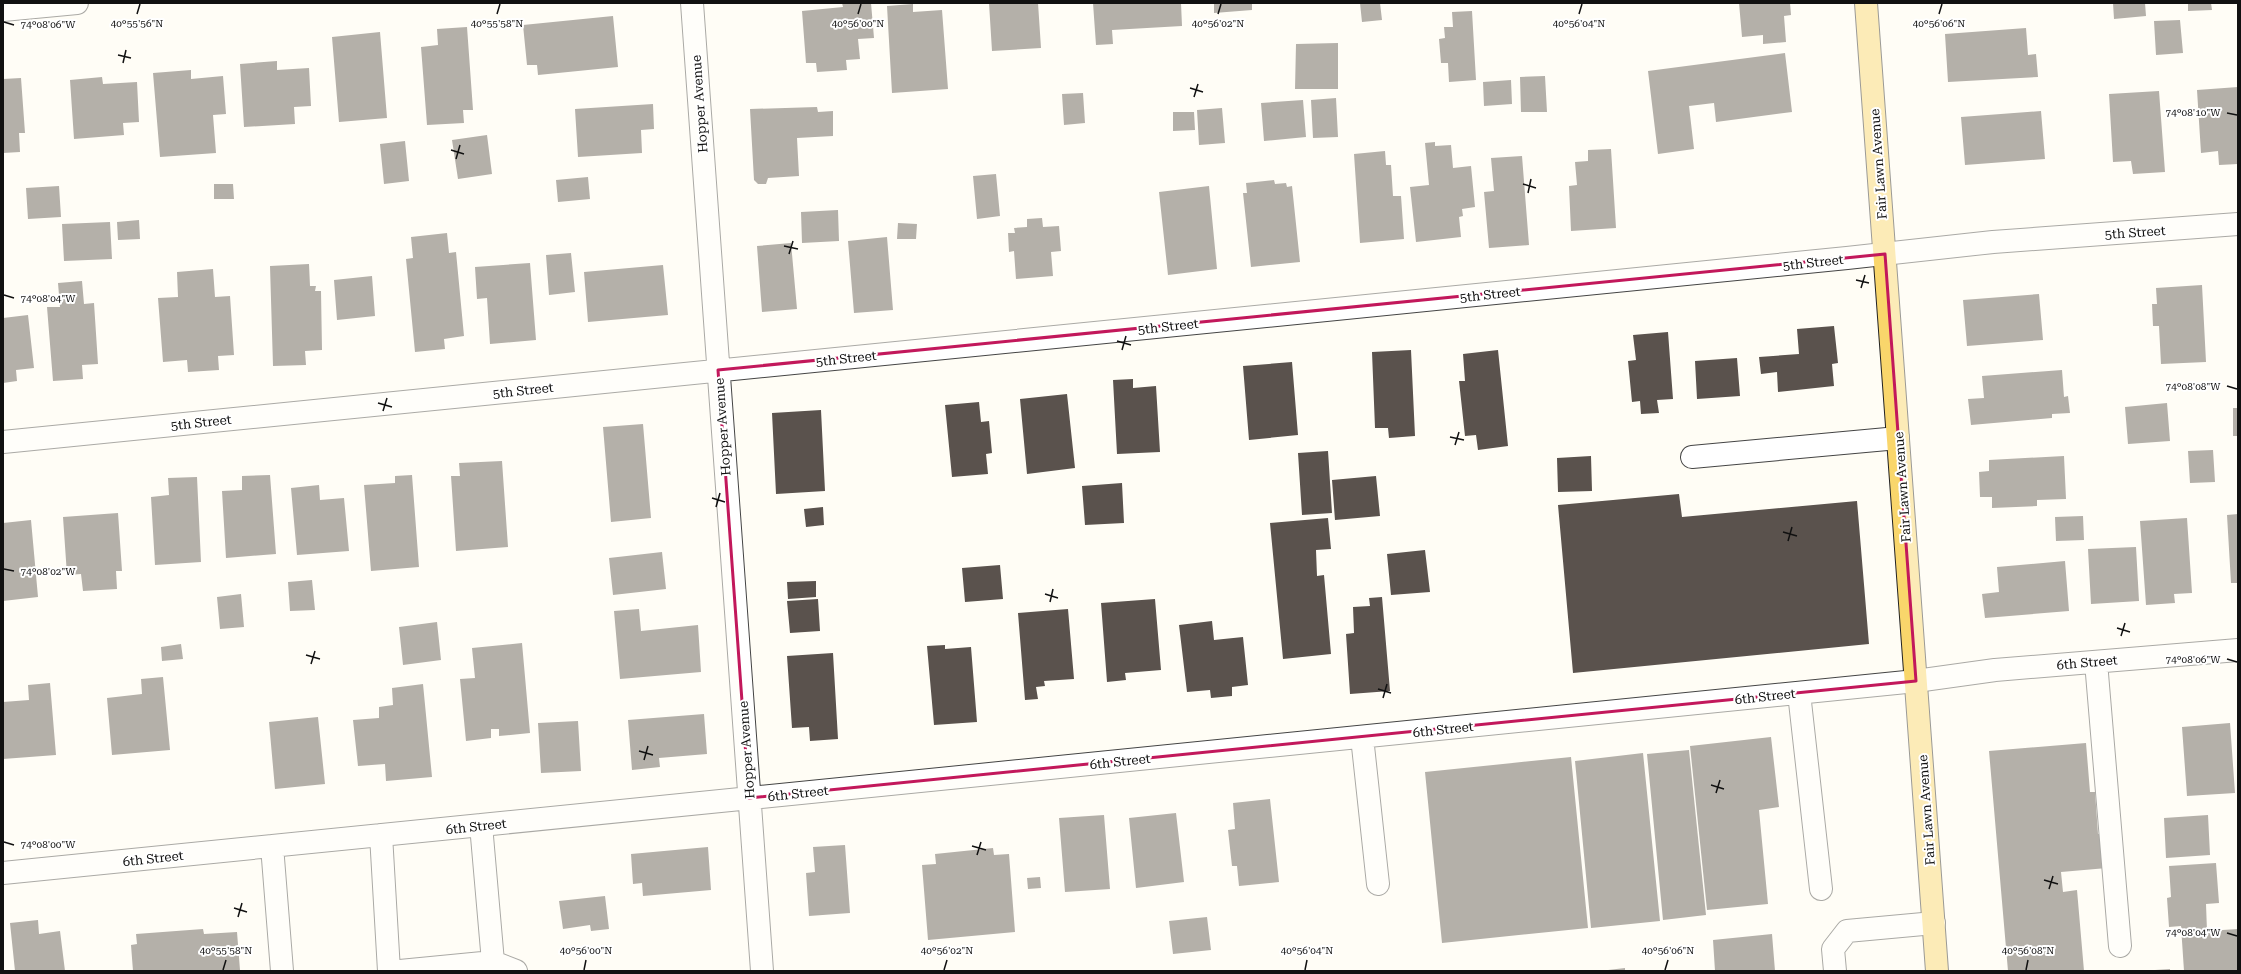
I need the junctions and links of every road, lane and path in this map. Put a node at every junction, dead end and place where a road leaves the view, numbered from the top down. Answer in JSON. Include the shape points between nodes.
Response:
{"nodes":[{"id":1,"x":77,"y":3,"type":"edge"},
{"id":2,"x":692,"y":3,"type":"edge"},
{"id":3,"x":1866,"y":3,"type":"edge"},
{"id":4,"x":3,"y":10,"type":"edge"},
{"id":5,"x":2238,"y":224,"type":"edge"},
{"id":6,"x":1885,"y":254,"type":"junction"},
{"id":7,"x":718,"y":370,"type":"junction"},
{"id":8,"x":1898,"y":438,"type":"junction"},
{"id":9,"x":3,"y":442,"type":"edge"},
{"id":10,"x":1692,"y":457,"type":"dead end"},
{"id":11,"x":2238,"y":650,"type":"edge"},
{"id":12,"x":2096,"y":662,"type":"junction"},
{"id":13,"x":1916,"y":681,"type":"junction"},
{"id":14,"x":1799,"y":693,"type":"junction"},
{"id":15,"x":1362,"y":737,"type":"junction"},
{"id":16,"x":750,"y":798,"type":"junction"},
{"id":17,"x":481,"y":825,"type":"junction"},
{"id":18,"x":381,"y":835,"type":"junction"},
{"id":19,"x":272,"y":846,"type":"junction"},
{"id":20,"x":3,"y":873,"type":"edge"},
{"id":21,"x":1378,"y":884,"type":"dead end"},
{"id":22,"x":1821,"y":889,"type":"dead end"},
{"id":23,"x":1934,"y":923,"type":"junction"},
{"id":24,"x":2120,"y":946,"type":"dead end"},
{"id":25,"x":493,"y":962,"type":"junction"},
{"id":26,"x":282,"y":971,"type":"edge"},
{"id":27,"x":389,"y":971,"type":"edge"},
{"id":28,"x":400,"y":971,"type":"edge"},
{"id":29,"x":516,"y":971,"type":"edge"},
{"id":30,"x":762,"y":971,"type":"edge"},
{"id":31,"x":1835,"y":971,"type":"edge"},
{"id":32,"x":1937,"y":971,"type":"edge"}],
"edges":[{"from":1,"to":4,"type":"street"},
{"from":2,"to":7,"type":"street","name":"Hopper Avenue"},
{"from":3,"to":6,"type":"main road","name":"Fair Lawn Avenue"},
{"from":5,"to":6,"type":"street","name":"5th Street","via":[[1993,242]]},
{"from":6,"to":7,"type":"street","name":"5th Street"},
{"from":6,"to":8,"type":"main road","name":"Fair Lawn Avenue"},
{"from":7,"to":9,"type":"street","name":"5th Street"},
{"from":7,"to":16,"type":"street","name":"Hopper Avenue"},
{"from":8,"to":10,"type":"street"},
{"from":8,"to":13,"type":"main road","name":"Fair Lawn Avenue"},
{"from":11,"to":12,"type":"street","name":"6th Street"},
{"from":12,"to":13,"type":"street","name":"6th Street","via":[[1994,670]]},
{"from":12,"to":24,"type":"street"},
{"from":13,"to":14,"type":"street","name":"6th Street"},
{"from":13,"to":23,"type":"main road","name":"Fair Lawn Avenue"},
{"from":14,"to":15,"type":"street","name":"6th Street"},
{"from":14,"to":22,"type":"street"},
{"from":15,"to":16,"type":"street","name":"6th Street"},
{"from":15,"to":21,"type":"street"},
{"from":16,"to":17,"type":"street","name":"6th Street"},
{"from":16,"to":30,"type":"street","name":"Hopper Avenue"},
{"from":17,"to":18,"type":"street","name":"6th Street"},
{"from":17,"to":25,"type":"street"},
{"from":18,"to":19,"type":"street","name":"6th Street"},
{"from":18,"to":27,"type":"street"},
{"from":19,"to":20,"type":"street","name":"6th Street"},
{"from":19,"to":26,"type":"street"},
{"from":23,"to":31,"type":"street","via":[[1847,931],[1833,950]]},
{"from":23,"to":32,"type":"main road","name":"Fair Lawn Avenue"},
{"from":25,"to":28,"type":"street"},
{"from":25,"to":29,"type":"street"}]}
